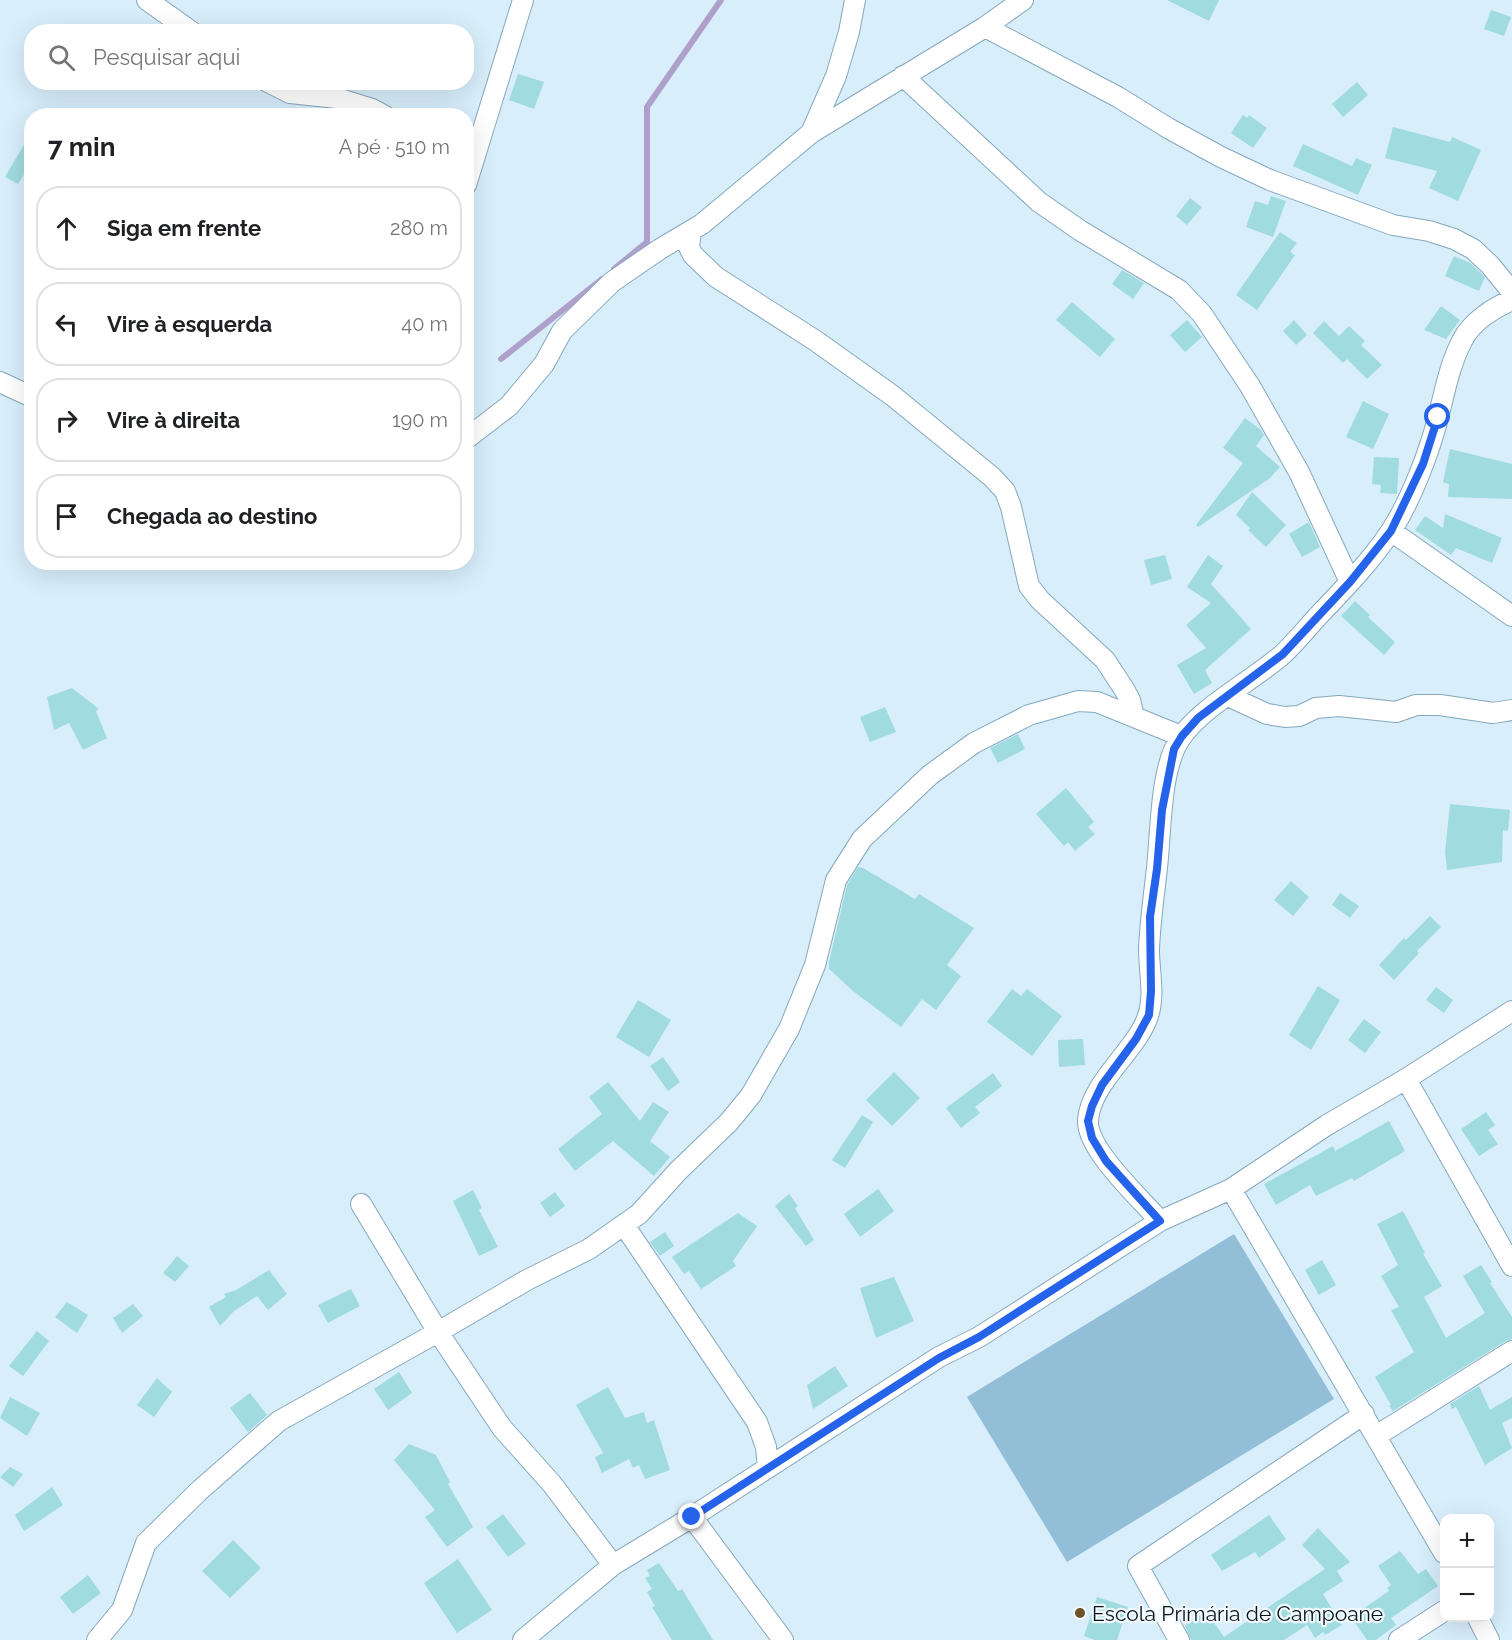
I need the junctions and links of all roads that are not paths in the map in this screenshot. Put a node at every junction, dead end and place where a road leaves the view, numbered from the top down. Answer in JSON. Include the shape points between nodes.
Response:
{"nodes":[{"id":1,"x":147,"y":0,"type":"edge"},
{"id":2,"x":523,"y":0,"type":"edge"},
{"id":3,"x":855,"y":0,"type":"edge"},
{"id":4,"x":1023,"y":0,"type":"edge"},
{"id":5,"x":181,"y":24,"type":"edge"},
{"id":6,"x":985,"y":27,"type":"junction"},
{"id":7,"x":903,"y":76,"type":"junction"},
{"id":8,"x":284,"y":90,"type":"edge"},
{"id":9,"x":369,"y":108,"type":"edge"},
{"id":10,"x":811,"y":133,"type":"junction"},
{"id":11,"x":474,"y":158,"type":"edge"},
{"id":12,"x":692,"y":231,"type":"junction"},
{"id":13,"x":1512,"y":292,"type":"edge"},
{"id":14,"x":1512,"y":300,"type":"edge"},
{"id":15,"x":0,"y":382,"type":"edge"},
{"id":16,"x":24,"y":394,"type":"edge"},
{"id":17,"x":474,"y":433,"type":"edge"},
{"id":18,"x":1391,"y":531,"type":"junction"},
{"id":19,"x":1350,"y":582,"type":"junction"},
{"id":20,"x":1512,"y":616,"type":"edge"},
{"id":21,"x":1228,"y":696,"type":"junction"},
{"id":22,"x":1512,"y":710,"type":"edge"},
{"id":23,"x":1134,"y":717,"type":"junction"},
{"id":24,"x":1182,"y":736,"type":"junction"},
{"id":25,"x":1512,"y":1011,"type":"edge"},
{"id":26,"x":1406,"y":1079,"type":"junction"},
{"id":27,"x":1231,"y":1189,"type":"junction"},
{"id":28,"x":361,"y":1204,"type":"dead end"},
{"id":29,"x":1160,"y":1221,"type":"junction"},
{"id":30,"x":624,"y":1225,"type":"junction"},
{"id":31,"x":1512,"y":1266,"type":"edge"},
{"id":32,"x":438,"y":1332,"type":"junction"},
{"id":33,"x":1512,"y":1351,"type":"edge"},
{"id":34,"x":1364,"y":1414,"type":"junction"},
{"id":35,"x":1376,"y":1436,"type":"junction"},
{"id":36,"x":768,"y":1468,"type":"junction"},
{"id":37,"x":692,"y":1517,"type":"junction"},
{"id":38,"x":1440,"y":1546,"type":"edge"},
{"id":39,"x":613,"y":1565,"type":"junction"},
{"id":40,"x":1440,"y":1614,"type":"edge"},
{"id":41,"x":1481,"y":1622,"type":"edge"},
{"id":42,"x":97,"y":1640,"type":"edge"},
{"id":43,"x":523,"y":1640,"type":"edge"},
{"id":44,"x":783,"y":1640,"type":"edge"},
{"id":45,"x":1179,"y":1640,"type":"edge"},
{"id":46,"x":1399,"y":1640,"type":"edge"},
{"id":47,"x":1490,"y":1640,"type":"edge"}],
"edges":[{"from":1,"to":5,"type":"street"},
{"from":2,"to":11,"type":"street"},
{"from":3,"to":10,"type":"street","via":[[836,76]]},
{"from":4,"to":6,"type":"street"},
{"from":6,"to":7,"type":"street"},
{"from":6,"to":13,"type":"street","via":[[1270,180],[1393,225],[1454,239],[1473,249]]},
{"from":7,"to":10,"type":"street"},
{"from":7,"to":19,"type":"street","via":[[1040,202],[1179,290],[1202,314],[1250,386],[1299,472]]},
{"from":8,"to":9,"type":"street","via":[[337,98]]},
{"from":10,"to":12,"type":"street"},
{"from":12,"to":17,"type":"street","via":[[605,288],[562,331],[544,364],[509,406]]},
{"from":12,"to":23,"type":"street","via":[[689,248],[716,277],[893,396],[1005,491],[1029,586],[1105,660],[1124,688]]},
{"from":14,"to":18,"type":"street","via":[[1481,319],[1462,339],[1423,464]]},
{"from":15,"to":16,"type":"street"},
{"from":18,"to":19,"type":"street"},
{"from":18,"to":20,"type":"street"},
{"from":19,"to":21,"type":"street","via":[[1283,654]]},
{"from":21,"to":22,"type":"street","via":[[1267,714],[1285,717],[1339,706],[1396,712],[1416,705],[1493,713]]},
{"from":21,"to":24,"type":"street","via":[[1198,718]]},
{"from":23,"to":24,"type":"street"},
{"from":23,"to":30,"type":"street","via":[[1097,702],[1078,701],[1029,715],[974,743],[930,775],[862,839],[836,880],[815,965],[789,1029],[751,1095],[729,1122]]},
{"from":24,"to":29,"type":"street","via":[[1174,749],[1162,810],[1150,917],[1149,1015],[1102,1085],[1088,1121],[1092,1138],[1106,1161]]},
{"from":25,"to":26,"type":"street"},
{"from":26,"to":27,"type":"street","via":[[1327,1125]]},
{"from":26,"to":31,"type":"street"},
{"from":27,"to":29,"type":"street"},
{"from":27,"to":34,"type":"street"},
{"from":28,"to":32,"type":"street"},
{"from":29,"to":36,"type":"street"},
{"from":30,"to":32,"type":"street","via":[[589,1249]]},
{"from":30,"to":36,"type":"street","via":[[757,1422]]},
{"from":32,"to":39,"type":"street","via":[[502,1428],[552,1484]]},
{"from":32,"to":42,"type":"street","via":[[279,1420],[200,1490],[146,1543],[122,1610]]},
{"from":33,"to":35,"type":"street"},
{"from":34,"to":35,"type":"street"},
{"from":34,"to":45,"type":"street","via":[[1138,1566]]},
{"from":35,"to":38,"type":"street"},
{"from":36,"to":37,"type":"street"},
{"from":37,"to":39,"type":"street"},
{"from":37,"to":44,"type":"street"},
{"from":39,"to":43,"type":"street"},
{"from":40,"to":46,"type":"street"},
{"from":41,"to":47,"type":"street"}]}
